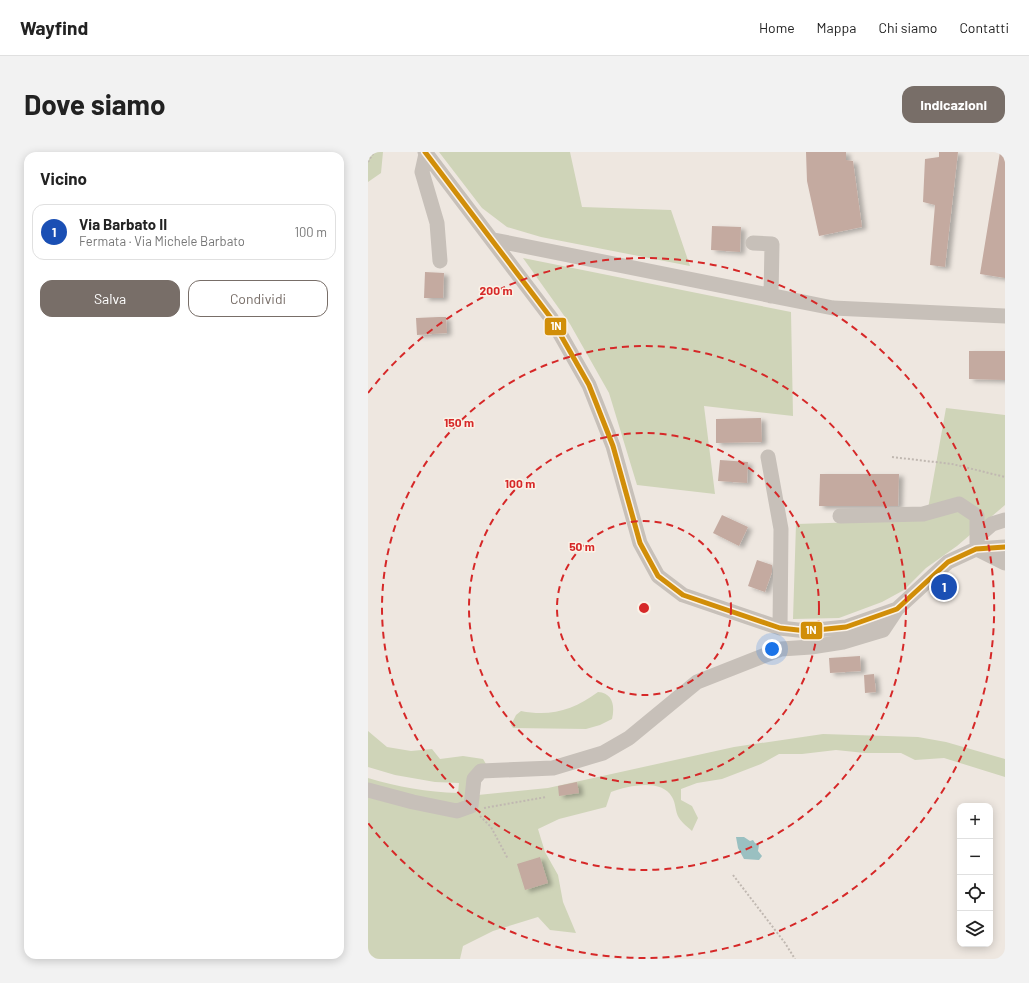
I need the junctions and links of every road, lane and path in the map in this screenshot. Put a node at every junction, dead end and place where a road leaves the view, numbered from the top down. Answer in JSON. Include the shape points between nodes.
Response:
{"nodes":[{"id":1,"x":374,"y":152,"type":"edge"},
{"id":2,"x":425,"y":153,"type":"edge"},
{"id":3,"x":368,"y":162,"type":"edge"},
{"id":4,"x":494,"y":240,"type":"junction"},
{"id":5,"x":753,"y":243,"type":"dead end"},
{"id":6,"x":440,"y":261,"type":"dead end"},
{"id":7,"x":771,"y":296,"type":"junction"},
{"id":8,"x":1005,"y":316,"type":"edge"},
{"id":9,"x":768,"y":457,"type":"dead end"},
{"id":10,"x":892,"y":457,"type":"dead end"},
{"id":11,"x":1005,"y":477,"type":"edge"},
{"id":12,"x":840,"y":516,"type":"dead end"},
{"id":13,"x":1005,"y":520,"type":"edge"},
{"id":14,"x":977,"y":543,"type":"junction"},
{"id":15,"x":1005,"y":546,"type":"edge"},
{"id":16,"x":1005,"y":563,"type":"edge"},
{"id":17,"x":897,"y":609,"type":"junction"},
{"id":18,"x":780,"y":628,"type":"junction"},
{"id":19,"x":368,"y":790,"type":"edge"},
{"id":20,"x":546,"y":797,"type":"dead end"},
{"id":21,"x":471,"y":806,"type":"junction"},
{"id":22,"x":508,"y":860,"type":"dead end"},
{"id":23,"x":733,"y":875,"type":"dead end"},
{"id":24,"x":795,"y":959,"type":"edge"}],
"edges":[{"from":1,"to":3,"type":"path"},
{"from":2,"to":4,"type":"street"},
{"from":2,"to":6,"type":"street","via":[[422,172],[438,223]]},
{"from":4,"to":7,"type":"street"},
{"from":4,"to":18,"type":"street","via":[[551,318],[589,385],[613,446],[640,543],[658,576],[684,594]]},
{"from":5,"to":7,"type":"street","via":[[772,244]]},
{"from":7,"to":8,"type":"street","via":[[833,308]]},
{"from":9,"to":18,"type":"street","via":[[781,529]]},
{"from":10,"to":11,"type":"path","via":[[952,464]]},
{"from":12,"to":14,"type":"street","via":[[923,514],[959,504],[977,516]]},
{"from":13,"to":14,"type":"street","via":[[992,524]]},
{"from":14,"to":15,"type":"street"},
{"from":14,"to":16,"type":"street"},
{"from":14,"to":17,"type":"street","via":[[948,562]]},
{"from":17,"to":18,"type":"street","via":[[846,627],[807,630]]},
{"from":17,"to":21,"type":"street","via":[[883,630],[843,642],[781,649],[697,682],[629,738],[603,754],[552,768],[481,771],[474,779]]},
{"from":19,"to":21,"type":"street","via":[[457,811]]},
{"from":20,"to":21,"type":"path","via":[[491,808]]},
{"from":21,"to":22,"type":"path","via":[[491,827]]},
{"from":23,"to":24,"type":"path"}]}
